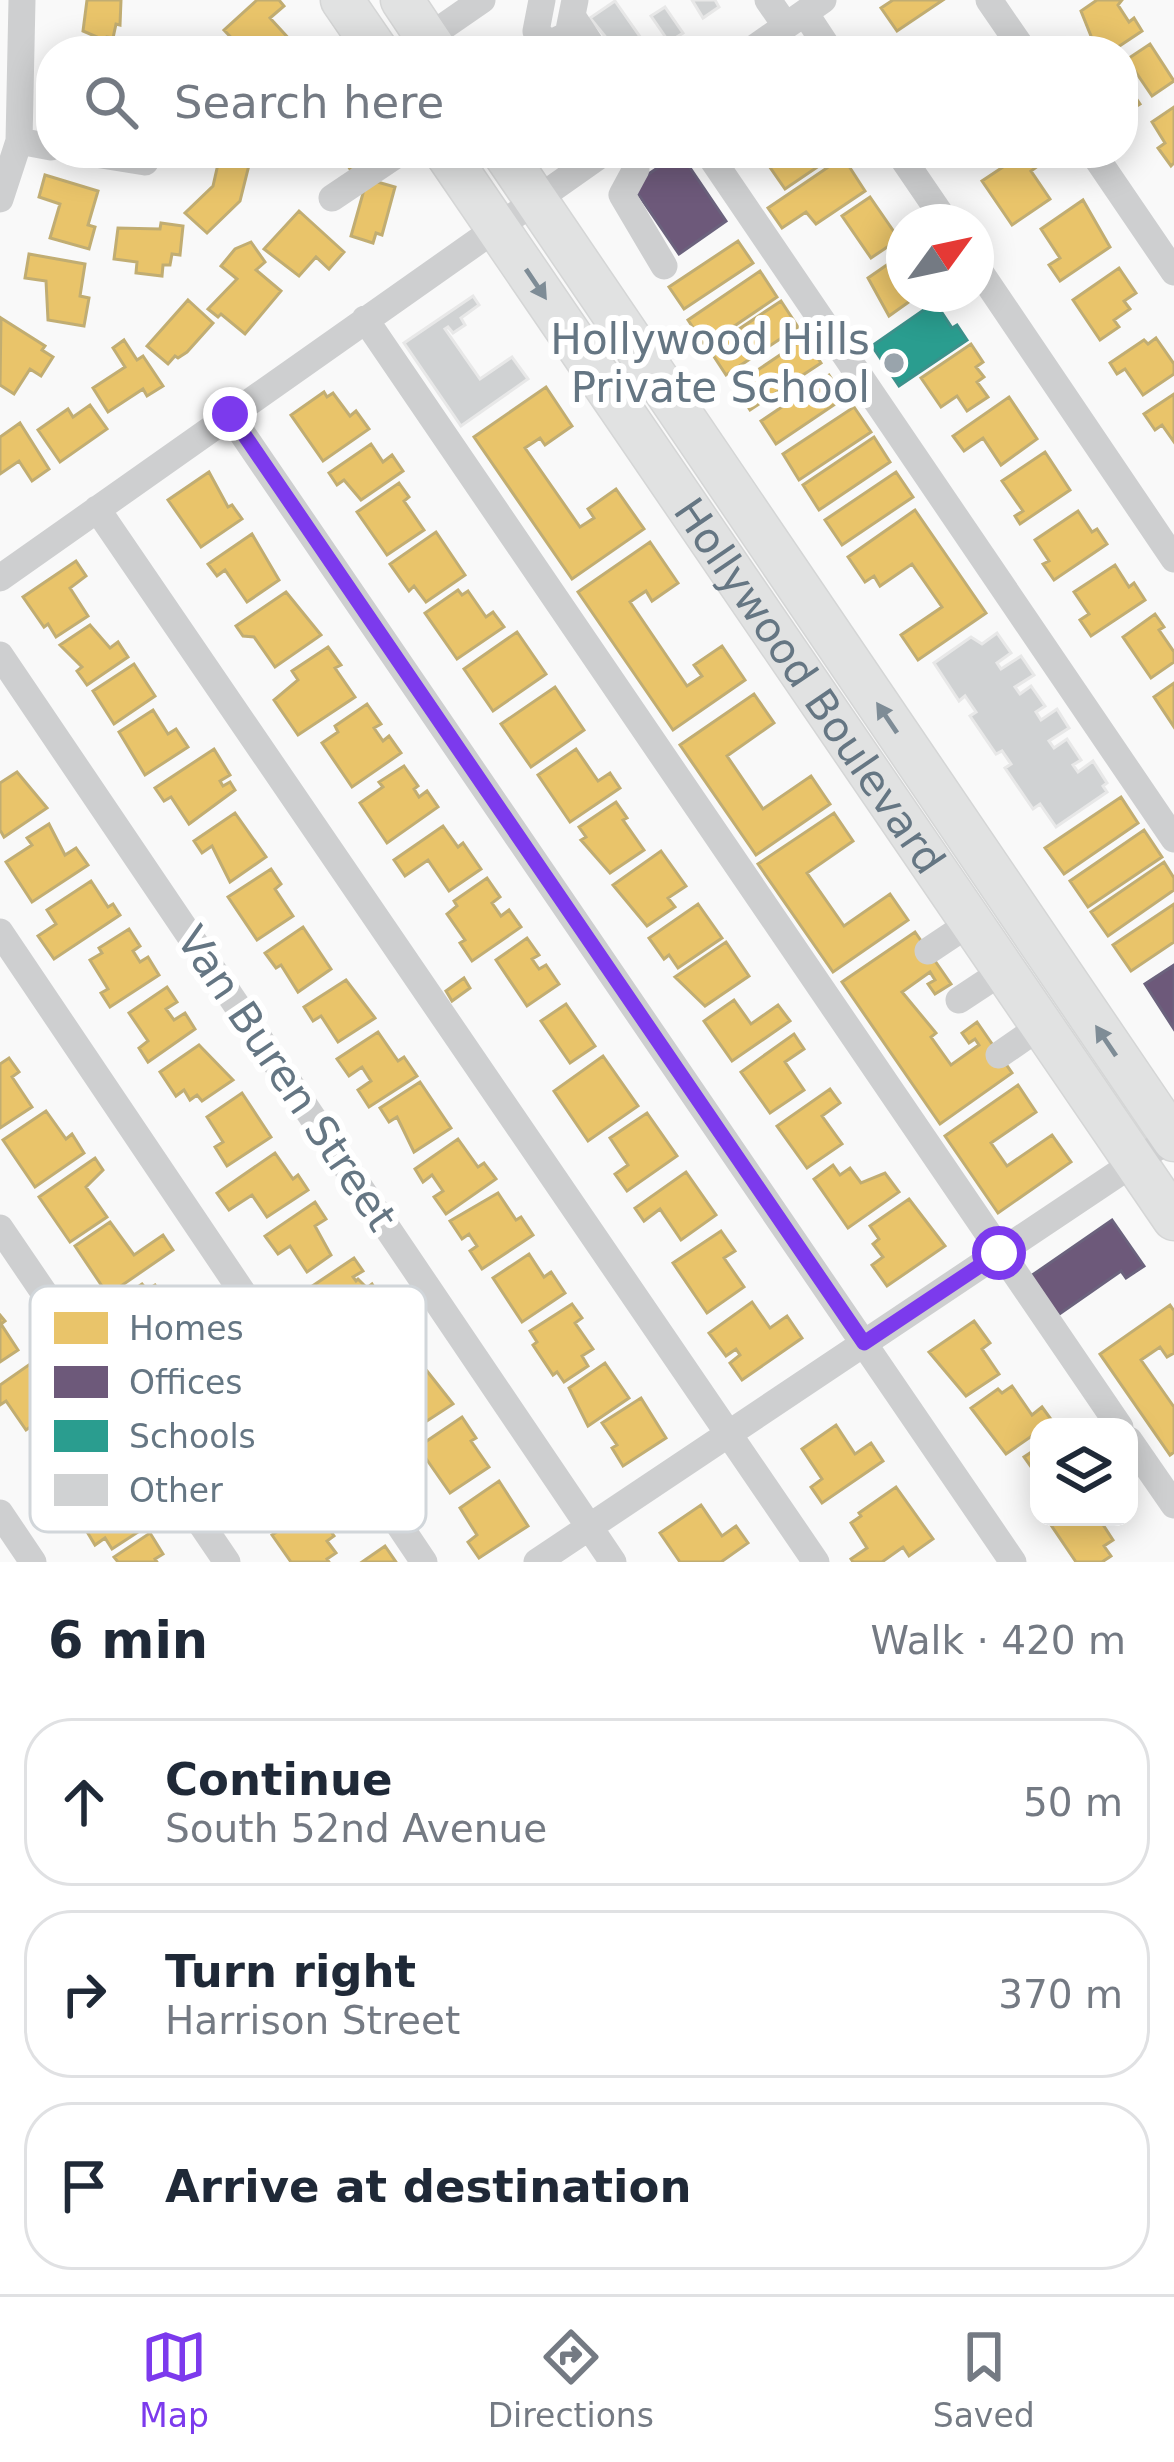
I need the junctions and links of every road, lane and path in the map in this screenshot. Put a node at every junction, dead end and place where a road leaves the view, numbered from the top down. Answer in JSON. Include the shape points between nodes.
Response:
{"nodes":[{"id":1,"x":22,"y":0,"type":"edge"},
{"id":2,"x":342,"y":0,"type":"edge"},
{"id":3,"x":401,"y":0,"type":"edge"},
{"id":4,"x":482,"y":0,"type":"edge"},
{"id":5,"x":542,"y":0,"type":"edge"},
{"id":6,"x":768,"y":0,"type":"edge"},
{"id":7,"x":989,"y":0,"type":"edge"},
{"id":8,"x":573,"y":8,"type":"edge"},
{"id":9,"x":805,"y":13,"type":"edge"},
{"id":10,"x":367,"y":36,"type":"edge"},
{"id":11,"x":426,"y":36,"type":"edge"},
{"id":12,"x":440,"y":36,"type":"edge"},
{"id":13,"x":541,"y":36,"type":"edge"},
{"id":14,"x":564,"y":36,"type":"edge"},
{"id":15,"x":587,"y":36,"type":"edge"},
{"id":16,"x":772,"y":36,"type":"edge"},
{"id":17,"x":1014,"y":36,"type":"edge"},
{"id":18,"x":19,"y":141,"type":"junction"},
{"id":19,"x":36,"y":144,"type":"edge"},
{"id":20,"x":377,"y":168,"type":"edge"},
{"id":21,"x":456,"y":168,"type":"edge"},
{"id":22,"x":514,"y":168,"type":"edge"},
{"id":23,"x":582,"y":168,"type":"edge"},
{"id":24,"x":636,"y":168,"type":"edge"},
{"id":25,"x":718,"y":168,"type":"edge"},
{"id":26,"x":909,"y":168,"type":"edge"},
{"id":27,"x":1103,"y":168,"type":"edge"},
{"id":28,"x":332,"y":198,"type":"dead end"},
{"id":29,"x":0,"y":200,"type":"edge"},
{"id":30,"x":536,"y":200,"type":"junction"},
{"id":31,"x":934,"y":204,"type":"edge"},
{"id":32,"x":496,"y":227,"type":"junction"},
{"id":33,"x":664,"y":266,"type":"dead end"},
{"id":34,"x":1174,"y":272,"type":"edge"},
{"id":35,"x":994,"y":293,"type":"edge"},
{"id":36,"x":365,"y":319,"type":"junction"},
{"id":37,"x":230,"y":414,"type":"junction"},
{"id":38,"x":97,"y":509,"type":"junction"},
{"id":39,"x":1174,"y":559,"type":"edge"},
{"id":40,"x":0,"y":578,"type":"edge"},
{"id":41,"x":0,"y":655,"type":"edge"},
{"id":42,"x":1174,"y":839,"type":"edge"},
{"id":43,"x":970,"y":922,"type":"junction"},
{"id":44,"x":0,"y":932,"type":"edge"},
{"id":45,"x":928,"y":951,"type":"dead end"},
{"id":46,"x":1003,"y":970,"type":"junction"},
{"id":47,"x":959,"y":1000,"type":"dead end"},
{"id":48,"x":1041,"y":1026,"type":"junction"},
{"id":49,"x":999,"y":1055,"type":"dead end"},
{"id":50,"x":1162,"y":1145,"type":"edge"},
{"id":51,"x":1174,"y":1219,"type":"edge"},
{"id":52,"x":0,"y":1228,"type":"edge"},
{"id":53,"x":999,"y":1253,"type":"junction"},
{"id":54,"x":39,"y":1286,"type":"edge"},
{"id":55,"x":238,"y":1286,"type":"edge"},
{"id":56,"x":864,"y":1343,"type":"junction"},
{"id":57,"x":1114,"y":1418,"type":"edge"},
{"id":58,"x":728,"y":1432,"type":"junction"},
{"id":59,"x":1138,"y":1453,"type":"edge"},
{"id":60,"x":1174,"y":1504,"type":"edge"},
{"id":61,"x":0,"y":1513,"type":"edge"},
{"id":62,"x":591,"y":1528,"type":"junction"},
{"id":63,"x":207,"y":1532,"type":"edge"},
{"id":64,"x":404,"y":1532,"type":"edge"},
{"id":65,"x":33,"y":1562,"type":"edge"},
{"id":66,"x":227,"y":1562,"type":"edge"},
{"id":67,"x":424,"y":1562,"type":"edge"},
{"id":68,"x":537,"y":1562,"type":"edge"},
{"id":69,"x":613,"y":1562,"type":"edge"},
{"id":70,"x":816,"y":1562,"type":"edge"},
{"id":71,"x":1013,"y":1562,"type":"edge"}],
"edges":[{"from":1,"to":18,"type":"street"},
{"from":2,"to":10,"type":"highway"},
{"from":3,"to":11,"type":"highway"},
{"from":4,"to":12,"type":"street"},
{"from":5,"to":13,"type":"street"},
{"from":6,"to":9,"type":"street"},
{"from":7,"to":17,"type":"street"},
{"from":8,"to":14,"type":"street"},
{"from":8,"to":15,"type":"street"},
{"from":9,"to":16,"type":"street"},
{"from":18,"to":19,"type":"street"},
{"from":18,"to":29,"type":"street"},
{"from":20,"to":28,"type":"street"},
{"from":21,"to":32,"type":"highway","name":"Hollywood Boulevard"},
{"from":22,"to":30,"type":"highway","name":"Hollywood Boulevard"},
{"from":23,"to":30,"type":"street"},
{"from":24,"to":33,"type":"street","via":[[622,196]]},
{"from":25,"to":42,"type":"street"},
{"from":26,"to":31,"type":"street"},
{"from":27,"to":34,"type":"street"},
{"from":30,"to":32,"type":"street"},
{"from":50,"to":30,"type":"highway","name":"Hollywood Boulevard","one_way":true},
{"from":32,"to":36,"type":"street"},
{"from":32,"to":43,"type":"highway","name":"Hollywood Boulevard","one_way":true},
{"from":35,"to":39,"type":"street"},
{"from":36,"to":37,"type":"street"},
{"from":36,"to":53,"type":"street","via":[[915,1109]]},
{"from":37,"to":38,"type":"street"},
{"from":37,"to":56,"type":"street"},
{"from":38,"to":40,"type":"street"},
{"from":38,"to":58,"type":"street"},
{"from":41,"to":62,"type":"street","name":"Van Buren Street"},
{"from":43,"to":45,"type":"street"},
{"from":43,"to":46,"type":"highway","name":"Hollywood Boulevard"},
{"from":44,"to":55,"type":"street"},
{"from":46,"to":47,"type":"street"},
{"from":46,"to":48,"type":"highway","name":"Hollywood Boulevard"},
{"from":48,"to":49,"type":"street"},
{"from":48,"to":50,"type":"highway","name":"Hollywood Boulevard"},
{"from":50,"to":51,"type":"highway","name":"Hollywood Boulevard"},
{"from":50,"to":53,"type":"street"},
{"from":52,"to":54,"type":"street"},
{"from":53,"to":56,"type":"street"},
{"from":53,"to":57,"type":"street"},
{"from":56,"to":58,"type":"street"},
{"from":56,"to":71,"type":"street"},
{"from":58,"to":62,"type":"street"},
{"from":58,"to":70,"type":"street"},
{"from":59,"to":60,"type":"street"},
{"from":61,"to":65,"type":"street"},
{"from":62,"to":68,"type":"street"},
{"from":62,"to":69,"type":"street","name":"Van Buren Street"},
{"from":63,"to":66,"type":"street"},
{"from":64,"to":67,"type":"street"}]}
